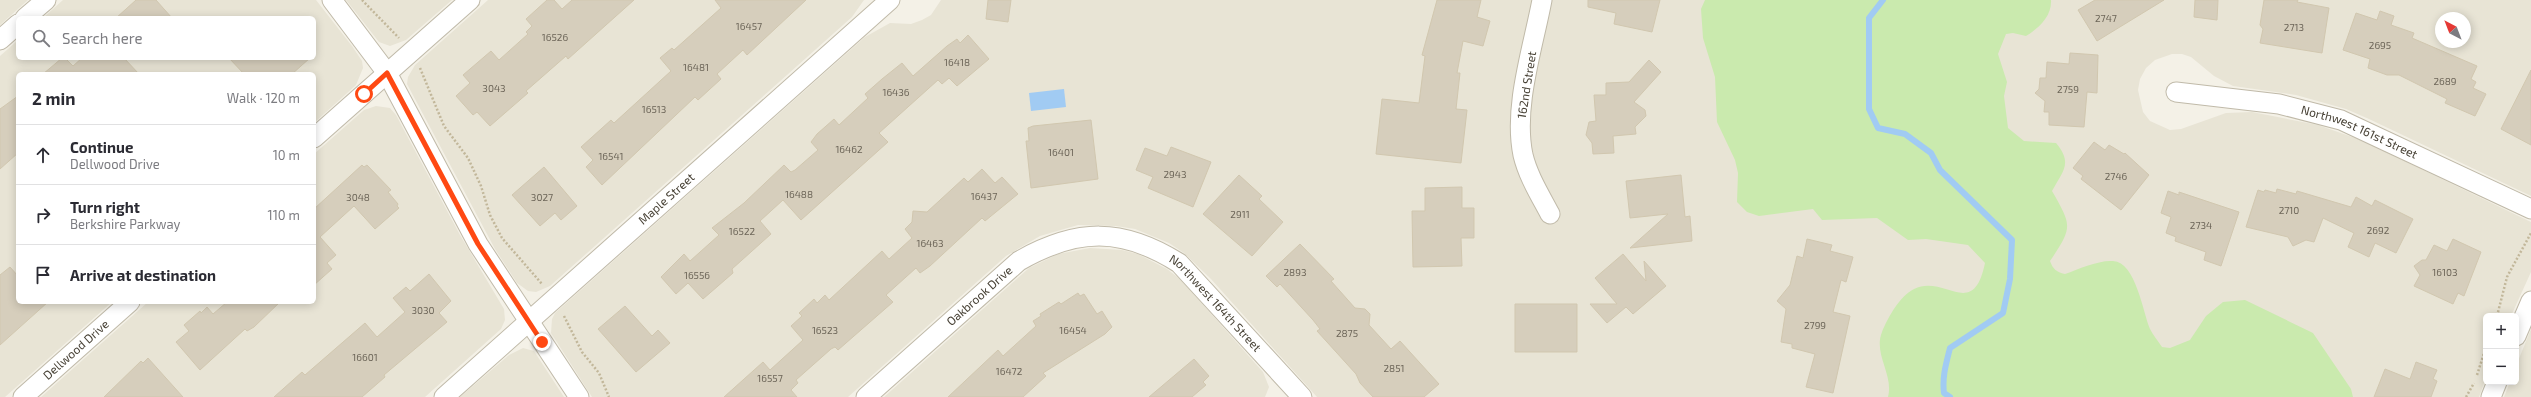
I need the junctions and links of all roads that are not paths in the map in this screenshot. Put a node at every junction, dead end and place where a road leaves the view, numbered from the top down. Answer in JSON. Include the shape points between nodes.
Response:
{"nodes":[{"id":1,"x":46,"y":0,"type":"edge"},
{"id":2,"x":332,"y":0,"type":"edge"},
{"id":3,"x":470,"y":0,"type":"edge"},
{"id":4,"x":890,"y":0,"type":"edge"},
{"id":5,"x":1542,"y":0,"type":"edge"},
{"id":6,"x":27,"y":16,"type":"edge"},
{"id":7,"x":16,"y":26,"type":"edge"},
{"id":8,"x":0,"y":40,"type":"edge"},
{"id":9,"x":387,"y":73,"type":"junction"},
{"id":10,"x":2176,"y":92,"type":"dead end"},
{"id":11,"x":316,"y":136,"type":"edge"},
{"id":12,"x":2531,"y":209,"type":"edge"},
{"id":13,"x":1550,"y":214,"type":"dead end"},
{"id":14,"x":1112,"y":237,"type":"joint"},
{"id":15,"x":2531,"y":301,"type":"edge"},
{"id":16,"x":128,"y":304,"type":"edge"},
{"id":17,"x":529,"y":321,"type":"junction"},
{"id":18,"x":2519,"y":329,"type":"edge"},
{"id":19,"x":2496,"y":385,"type":"edge"},
{"id":20,"x":1293,"y":394,"type":"edge"},
{"id":21,"x":23,"y":397,"type":"edge"},
{"id":22,"x":444,"y":397,"type":"edge"},
{"id":23,"x":579,"y":397,"type":"edge"},
{"id":24,"x":866,"y":397,"type":"edge"},
{"id":25,"x":2491,"y":397,"type":"edge"}],
"edges":[{"from":1,"to":6,"type":"street"},
{"from":2,"to":9,"type":"street"},
{"from":3,"to":9,"type":"street"},
{"from":4,"to":17,"type":"street","name":"Maple Street"},
{"from":5,"to":13,"type":"street","name":"162nd Street","via":[[1522,102],[1520,131],[1529,172]]},
{"from":7,"to":8,"type":"street"},
{"from":9,"to":11,"type":"street"},
{"from":9,"to":17,"type":"street","via":[[478,244]]},
{"from":10,"to":12,"type":"street","name":"Northwest 161st Street","via":[[2279,104],[2341,120]]},
{"from":14,"to":20,"type":"street","name":"Northwest 164th Street","via":[[1147,246],[1179,263]]},
{"from":14,"to":24,"type":"street","name":"Oakbrook Drive","via":[[1087,236],[1063,240],[1019,261]]},
{"from":15,"to":18,"type":"street"},
{"from":16,"to":21,"type":"street","name":"Dellwood Drive"},
{"from":17,"to":22,"type":"street","name":"Maple Street"},
{"from":17,"to":23,"type":"street"},
{"from":19,"to":25,"type":"street"}]}
